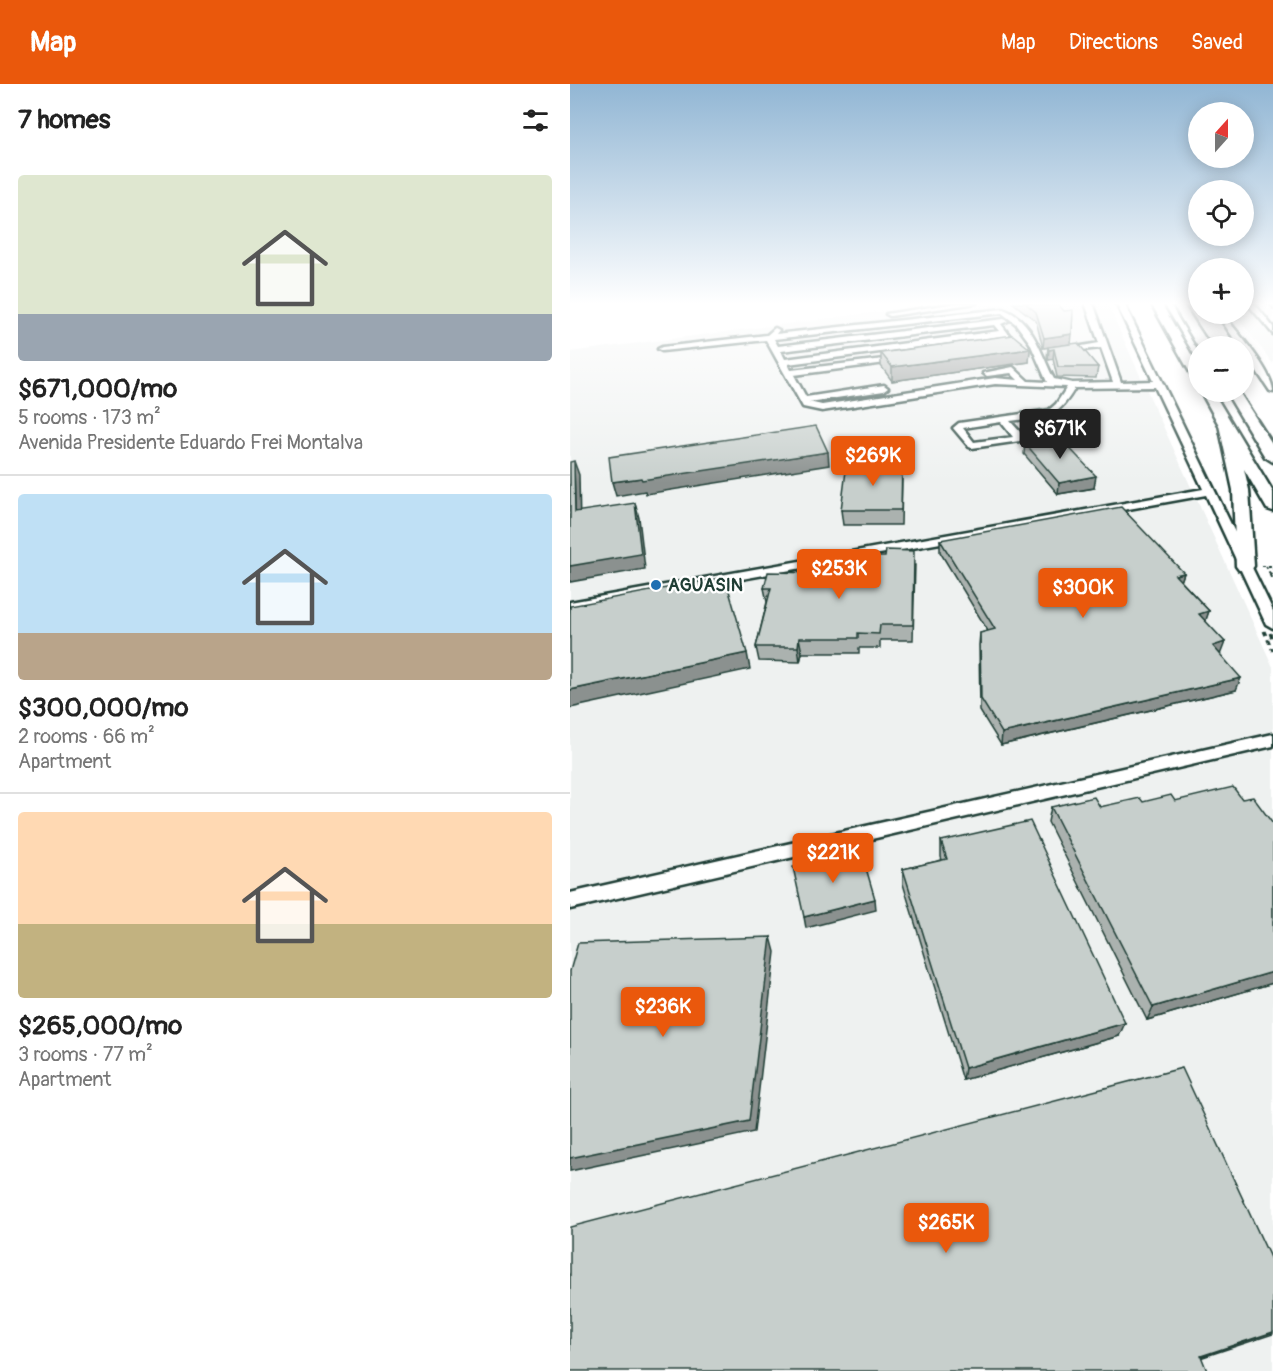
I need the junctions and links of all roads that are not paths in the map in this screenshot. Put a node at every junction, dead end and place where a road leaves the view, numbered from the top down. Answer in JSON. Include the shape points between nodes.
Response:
{"nodes":[{"id":1,"x":784,"y":363,"type":"edge"},
{"id":2,"x":868,"y":363,"type":"edge"},
{"id":3,"x":1043,"y":363,"type":"edge"},
{"id":4,"x":1110,"y":363,"type":"edge"},
{"id":5,"x":1147,"y":363,"type":"edge"},
{"id":6,"x":1254,"y":363,"type":"edge"},
{"id":7,"x":861,"y":364,"type":"junction"},
{"id":8,"x":867,"y":372,"type":"dead end"},
{"id":9,"x":789,"y":373,"type":"junction"},
{"id":10,"x":873,"y":380,"type":"dead end"},
{"id":11,"x":1025,"y":383,"type":"junction"},
{"id":12,"x":1056,"y":384,"type":"junction"},
{"id":13,"x":1157,"y":384,"type":"junction"},
{"id":14,"x":1118,"y":385,"type":"junction"},
{"id":15,"x":1072,"y":386,"type":"junction"},
{"id":16,"x":879,"y":389,"type":"junction"},
{"id":17,"x":1273,"y":389,"type":"edge"},
{"id":18,"x":886,"y":398,"type":"junction"},
{"id":19,"x":803,"y":400,"type":"junction"},
{"id":20,"x":1213,"y":402,"type":"edge"},
{"id":21,"x":1238,"y":402,"type":"edge"},
{"id":22,"x":1003,"y":419,"type":"junction"},
{"id":23,"x":980,"y":422,"type":"junction"},
{"id":24,"x":1226,"y":425,"type":"junction"},
{"id":25,"x":996,"y":442,"type":"junction"},
{"id":26,"x":1273,"y":457,"type":"edge"},
{"id":27,"x":1208,"y":490,"type":"junction"},
{"id":28,"x":1273,"y":506,"type":"edge"},
{"id":29,"x":1245,"y":566,"type":"junction"},
{"id":30,"x":570,"y":606,"type":"edge"},
{"id":31,"x":1273,"y":624,"type":"edge"},
{"id":32,"x":1273,"y":740,"type":"edge"},
{"id":33,"x":570,"y":901,"type":"edge"}],
"edges":[{"from":1,"to":9,"type":"street"},
{"from":2,"to":7,"type":"street"},
{"from":3,"to":12,"type":"street","via":[[1048,377]]},
{"from":4,"to":14,"type":"street"},
{"from":5,"to":13,"type":"street"},
{"from":6,"to":17,"type":"street"},
{"from":7,"to":8,"type":"street"},
{"from":7,"to":9,"type":"street"},
{"from":9,"to":19,"type":"street"},
{"from":10,"to":16,"type":"street"},
{"from":11,"to":12,"type":"street"},
{"from":11,"to":16,"type":"street","via":[[1016,371],[1010,370]]},
{"from":11,"to":18,"type":"street","via":[[995,381]]},
{"from":12,"to":15,"type":"street"},
{"from":13,"to":14,"type":"street"},
{"from":13,"to":27,"type":"street"},
{"from":14,"to":15,"type":"street"},
{"from":15,"to":22,"type":"street","via":[[1052,412]]},
{"from":16,"to":18,"type":"street"},
{"from":16,"to":19,"type":"street"},
{"from":18,"to":19,"type":"street","via":[[817,408]]},
{"from":20,"to":24,"type":"highway"},
{"from":21,"to":26,"type":"highway"},
{"from":22,"to":23,"type":"street"},
{"from":22,"to":25,"type":"street","via":[[1018,437]]},
{"from":23,"to":25,"type":"street"},
{"from":23,"to":25,"type":"street","via":[[958,428],[972,445]]},
{"from":24,"to":28,"type":"highway"},
{"from":24,"to":29,"type":"highway","via":[[1241,490]]},
{"from":27,"to":29,"type":"street"},
{"from":27,"to":30,"type":"street"},
{"from":29,"to":31,"type":"street"},
{"from":32,"to":33,"type":"street"}]}
